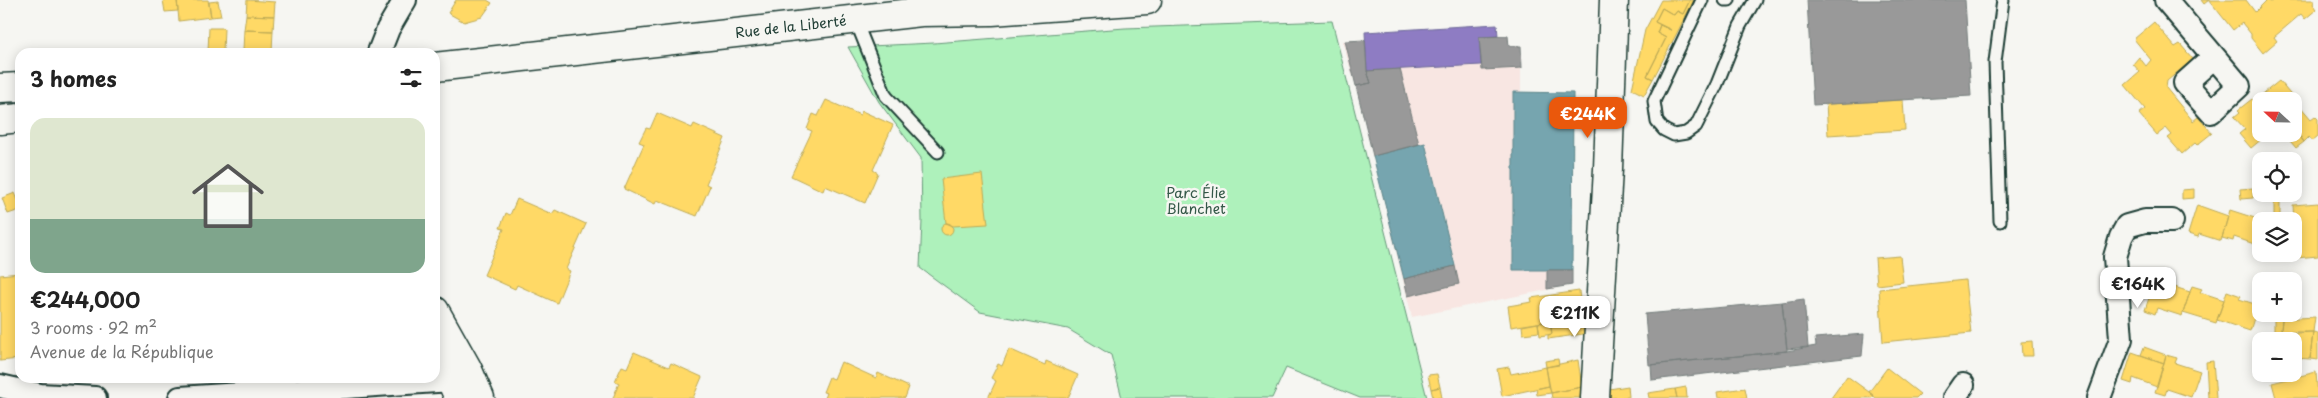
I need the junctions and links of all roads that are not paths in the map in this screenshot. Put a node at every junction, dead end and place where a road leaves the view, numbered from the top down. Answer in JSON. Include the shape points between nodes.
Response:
{"nodes":[{"id":1,"x":406,"y":0,"type":"edge"},
{"id":2,"x":1147,"y":0,"type":"edge"},
{"id":3,"x":1614,"y":0,"type":"edge"},
{"id":4,"x":1702,"y":0,"type":"edge"},
{"id":5,"x":1755,"y":0,"type":"edge"},
{"id":6,"x":2003,"y":0,"type":"edge"},
{"id":7,"x":2166,"y":0,"type":"edge"},
{"id":8,"x":1094,"y":1,"type":"edge"},
{"id":9,"x":920,"y":6,"type":"edge"},
{"id":10,"x":855,"y":19,"type":"junction"},
{"id":11,"x":381,"y":48,"type":"edge"},
{"id":12,"x":2214,"y":57,"type":"dead end"},
{"id":13,"x":440,"y":66,"type":"edge"},
{"id":14,"x":15,"y":87,"type":"edge"},
{"id":15,"x":0,"y":88,"type":"edge"},
{"id":16,"x":15,"y":118,"type":"edge"},
{"id":17,"x":0,"y":120,"type":"edge"},
{"id":18,"x":938,"y":152,"type":"dead end"},
{"id":19,"x":2172,"y":221,"type":"dead end"},
{"id":20,"x":2000,"y":222,"type":"dead end"},
{"id":21,"x":440,"y":326,"type":"edge"},
{"id":22,"x":440,"y":352,"type":"edge"},
{"id":23,"x":459,"y":382,"type":"edge"},
{"id":24,"x":0,"y":386,"type":"edge"},
{"id":25,"x":95,"y":398,"type":"edge"},
{"id":26,"x":180,"y":398,"type":"edge"},
{"id":27,"x":480,"y":398,"type":"edge"},
{"id":28,"x":1595,"y":398,"type":"edge"},
{"id":29,"x":2099,"y":398,"type":"edge"}],
"edges":[{"from":1,"to":11,"type":"street"},
{"from":2,"to":8,"type":"street","name":"Rue de la Liberté"},
{"from":3,"to":28,"type":"street"},
{"from":4,"to":5,"type":"lane","via":[[1654,101],[1657,122],[1674,135],[1686,133],[1696,126],[1718,84],[1740,26]]},
{"from":6,"to":20,"type":"lane","via":[[1995,62]]},
{"from":7,"to":12,"type":"street"},
{"from":8,"to":9,"type":"street","name":"Rue de la Liberté","via":[[992,11]]},
{"from":9,"to":10,"type":"street","name":"Rue de la Liberté"},
{"from":10,"to":13,"type":"street","name":"Rue de la Liberté"},
{"from":10,"to":18,"type":"lane","via":[[886,96]]},
{"from":14,"to":15,"type":"street"},
{"from":16,"to":17,"type":"street"},
{"from":19,"to":29,"type":"street","via":[[2145,221],[2127,226],[2121,237],[2115,257],[2121,339]]},
{"from":21,"to":23,"type":"street"},
{"from":22,"to":23,"type":"street"},
{"from":23,"to":26,"type":"street"},
{"from":23,"to":27,"type":"street"},
{"from":24,"to":25,"type":"street","via":[[40,395]]}]}
